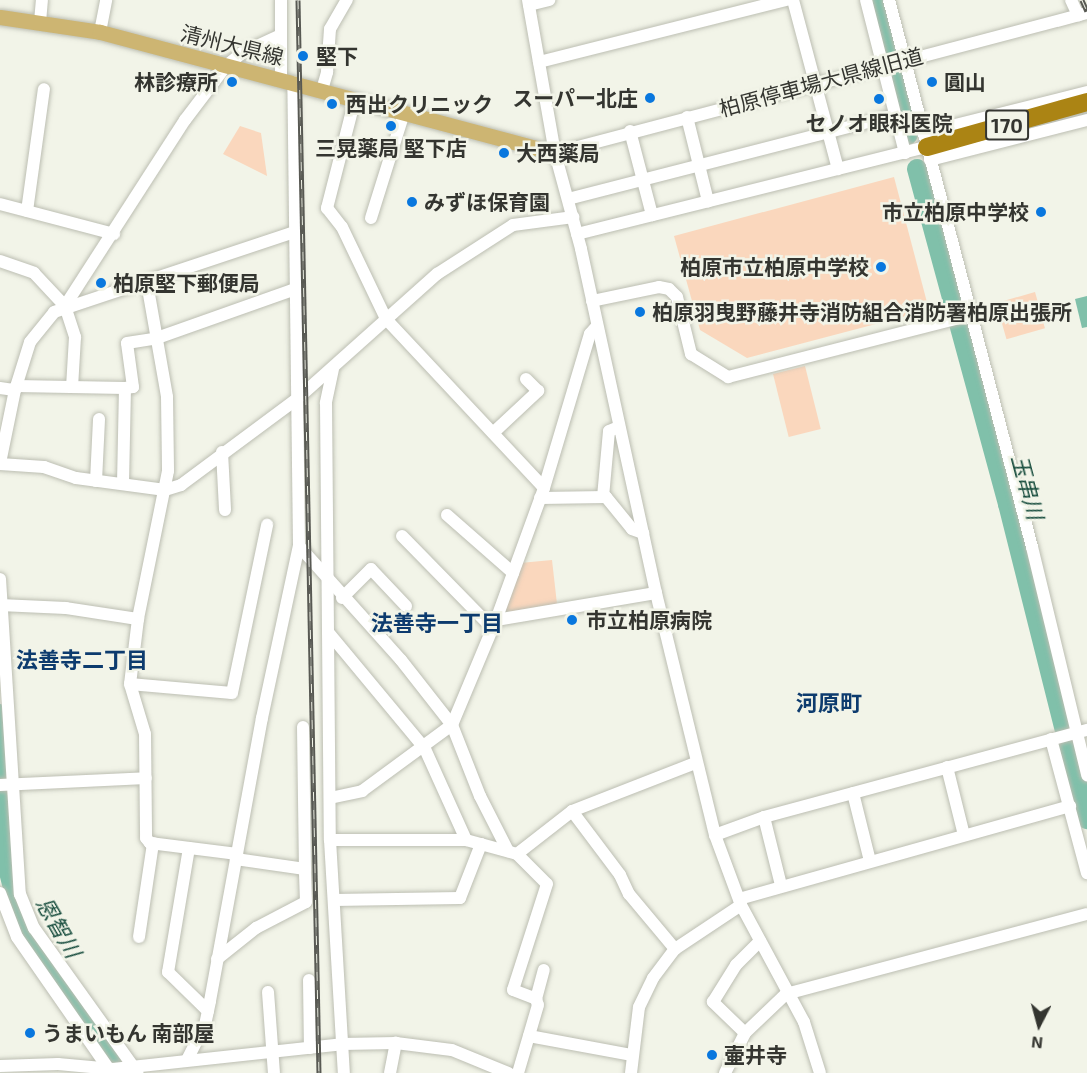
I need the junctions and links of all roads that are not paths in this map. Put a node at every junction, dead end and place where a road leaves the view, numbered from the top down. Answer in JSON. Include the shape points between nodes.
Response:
{"nodes":[{"id":1,"x":42,"y":0,"type":"edge"},
{"id":2,"x":106,"y":0,"type":"edge"},
{"id":3,"x":281,"y":0,"type":"edge"},
{"id":4,"x":347,"y":0,"type":"edge"},
{"id":5,"x":549,"y":0,"type":"edge"},
{"id":6,"x":786,"y":0,"type":"edge"},
{"id":7,"x":793,"y":0,"type":"edge"},
{"id":8,"x":866,"y":0,"type":"edge"},
{"id":9,"x":890,"y":0,"type":"edge"},
{"id":10,"x":1071,"y":0,"type":"edge"},
{"id":11,"x":529,"y":2,"type":"edge"},
{"id":12,"x":1083,"y":14,"type":"edge"},
{"id":13,"x":0,"y":17,"type":"edge"},
{"id":14,"x":40,"y":22,"type":"junction"},
{"id":15,"x":100,"y":32,"type":"junction"},
{"id":16,"x":281,"y":35,"type":"junction"},
{"id":17,"x":539,"y":62,"type":"junction"},
{"id":18,"x":893,"y":63,"type":"junction"},
{"id":19,"x":226,"y":66,"type":"junction"},
{"id":20,"x":287,"y":81,"type":"junction"},
{"id":21,"x":814,"y":84,"type":"junction"},
{"id":22,"x":44,"y":89,"type":"dead end"},
{"id":23,"x":322,"y":90,"type":"junction"},
{"id":24,"x":1087,"y":92,"type":"edge"},
{"id":25,"x":356,"y":99,"type":"junction"},
{"id":26,"x":1087,"y":102,"type":"edge"},
{"id":27,"x":404,"y":113,"type":"junction"},
{"id":28,"x":894,"y":115,"type":"junction"},
{"id":29,"x":687,"y":117,"type":"junction"},
{"id":30,"x":1087,"y":120,"type":"edge"},
{"id":31,"x":630,"y":132,"type":"junction"},
{"id":32,"x":827,"y":132,"type":"junction"},
{"id":33,"x":927,"y":147,"type":"junction"},
{"id":34,"x":555,"y":153,"type":"junction"},
{"id":35,"x":905,"y":153,"type":"junction"},
{"id":36,"x":698,"y":165,"type":"junction"},
{"id":37,"x":838,"y":169,"type":"junction"},
{"id":38,"x":642,"y":179,"type":"junction"},
{"id":39,"x":568,"y":199,"type":"junction"},
{"id":40,"x":708,"y":201,"type":"junction"},
{"id":41,"x":0,"y":204,"type":"edge"},
{"id":42,"x":27,"y":211,"type":"junction"},
{"id":43,"x":652,"y":216,"type":"junction"},
{"id":44,"x":573,"y":217,"type":"junction"},
{"id":45,"x":371,"y":218,"type":"dead end"},
{"id":46,"x":294,"y":232,"type":"junction"},
{"id":47,"x":114,"y":234,"type":"junction"},
{"id":48,"x":577,"y":234,"type":"junction"},
{"id":49,"x":0,"y":261,"type":"edge"},
{"id":50,"x":147,"y":283,"type":"junction"},
{"id":51,"x":295,"y":289,"type":"junction"},
{"id":52,"x":592,"y":301,"type":"junction"},
{"id":53,"x":65,"y":306,"type":"junction"},
{"id":54,"x":971,"y":315,"type":"junction"},
{"id":55,"x":386,"y":320,"type":"junction"},
{"id":56,"x":597,"y":326,"type":"junction"},
{"id":57,"x":157,"y":338,"type":"junction"},
{"id":58,"x":333,"y":369,"type":"junction"},
{"id":59,"x":526,"y":379,"type":"dead end"},
{"id":60,"x":72,"y":387,"type":"junction"},
{"id":61,"x":0,"y":388,"type":"edge"},
{"id":62,"x":16,"y":388,"type":"junction"},
{"id":63,"x":125,"y":388,"type":"junction"},
{"id":64,"x":297,"y":399,"type":"junction"},
{"id":65,"x":99,"y":419,"type":"dead end"},
{"id":66,"x":619,"y":427,"type":"junction"},
{"id":67,"x":493,"y":433,"type":"junction"},
{"id":68,"x":222,"y":452,"type":"junction"},
{"id":69,"x":0,"y":463,"type":"edge"},
{"id":70,"x":96,"y":481,"type":"junction"},
{"id":71,"x":123,"y":484,"type":"junction"},
{"id":72,"x":165,"y":490,"type":"junction"},
{"id":73,"x":542,"y":493,"type":"junction"},
{"id":74,"x":603,"y":497,"type":"junction"},
{"id":75,"x":225,"y":510,"type":"dead end"},
{"id":76,"x":447,"y":515,"type":"dead end"},
{"id":77,"x":267,"y":525,"type":"dead end"},
{"id":78,"x":643,"y":533,"type":"junction"},
{"id":79,"x":402,"y":536,"type":"dead end"},
{"id":80,"x":299,"y":546,"type":"junction"},
{"id":81,"x":513,"y":573,"type":"junction"},
{"id":82,"x":0,"y":579,"type":"edge"},
{"id":83,"x":327,"y":580,"type":"junction"},
{"id":84,"x":656,"y":593,"type":"junction"},
{"id":85,"x":342,"y":598,"type":"junction"},
{"id":86,"x":1,"y":605,"type":"edge"},
{"id":87,"x":405,"y":606,"type":"dead end"},
{"id":88,"x":138,"y":619,"type":"junction"},
{"id":89,"x":494,"y":624,"type":"junction"},
{"id":90,"x":328,"y":632,"type":"junction"},
{"id":91,"x":130,"y":684,"type":"junction"},
{"id":92,"x":452,"y":725,"type":"junction"},
{"id":93,"x":303,"y":727,"type":"dead end"},
{"id":94,"x":1068,"y":735,"type":"edge"},
{"id":95,"x":425,"y":748,"type":"junction"},
{"id":96,"x":695,"y":763,"type":"junction"},
{"id":97,"x":947,"y":768,"type":"junction"},
{"id":98,"x":1087,"y":775,"type":"edge"},
{"id":99,"x":146,"y":778,"type":"junction"},
{"id":100,"x":8,"y":785,"type":"edge"},
{"id":101,"x":853,"y":793,"type":"junction"},
{"id":102,"x":330,"y":798,"type":"junction"},
{"id":103,"x":1070,"y":806,"type":"junction"},
{"id":104,"x":572,"y":811,"type":"junction"},
{"id":105,"x":764,"y":818,"type":"junction"},
{"id":106,"x":714,"y":835,"type":"junction"},
{"id":107,"x":964,"y":835,"type":"junction"},
{"id":108,"x":330,"y":840,"type":"junction"},
{"id":109,"x":466,"y":840,"type":"junction"},
{"id":110,"x":153,"y":843,"type":"junction"},
{"id":111,"x":481,"y":844,"type":"junction"},
{"id":112,"x":189,"y":848,"type":"junction"},
{"id":113,"x":512,"y":852,"type":"junction"},
{"id":114,"x":236,"y":856,"type":"junction"},
{"id":115,"x":870,"y":861,"type":"junction"},
{"id":116,"x":305,"y":868,"type":"junction"},
{"id":117,"x":1087,"y":873,"type":"edge"},
{"id":118,"x":781,"y":885,"type":"junction"},
{"id":119,"x":0,"y":893,"type":"edge"},
{"id":120,"x":334,"y":900,"type":"junction"},
{"id":121,"x":740,"y":902,"type":"junction"},
{"id":122,"x":1087,"y":914,"type":"edge"},
{"id":123,"x":139,"y":937,"type":"dead end"},
{"id":124,"x":760,"y":941,"type":"junction"},
{"id":125,"x":675,"y":949,"type":"junction"},
{"id":126,"x":217,"y":959,"type":"junction"},
{"id":127,"x":544,"y":970,"type":"dead end"},
{"id":128,"x":309,"y":980,"type":"dead end"},
{"id":129,"x":268,"y":992,"type":"dead end"},
{"id":130,"x":786,"y":994,"type":"junction"},
{"id":131,"x":536,"y":999,"type":"junction"},
{"id":132,"x":208,"y":1011,"type":"junction"},
{"id":133,"x":745,"y":1033,"type":"junction"},
{"id":134,"x":529,"y":1036,"type":"junction"},
{"id":135,"x":396,"y":1043,"type":"junction"},
{"id":136,"x":342,"y":1044,"type":"junction"},
{"id":137,"x":310,"y":1048,"type":"junction"},
{"id":138,"x":273,"y":1051,"type":"junction"},
{"id":139,"x":632,"y":1055,"type":"junction"},
{"id":140,"x":189,"y":1064,"type":"edge"},
{"id":141,"x":0,"y":1066,"type":"edge"},
{"id":142,"x":134,"y":1069,"type":"edge"},
{"id":143,"x":111,"y":1070,"type":"edge"},
{"id":144,"x":274,"y":1073,"type":"edge"},
{"id":145,"x":344,"y":1073,"type":"edge"},
{"id":146,"x":390,"y":1073,"type":"edge"},
{"id":147,"x":508,"y":1073,"type":"edge"},
{"id":148,"x":518,"y":1073,"type":"edge"},
{"id":149,"x":631,"y":1073,"type":"edge"},
{"id":150,"x":725,"y":1073,"type":"edge"},
{"id":151,"x":820,"y":1073,"type":"edge"}],
"edges":[{"from":1,"to":14,"type":"street"},
{"from":2,"to":15,"type":"street"},
{"from":3,"to":16,"type":"street"},
{"from":4,"to":23,"type":"street","via":[[330,29]]},
{"from":5,"to":11,"type":"street"},
{"from":6,"to":17,"type":"street"},
{"from":7,"to":21,"type":"street"},
{"from":8,"to":18,"type":"street"},
{"from":9,"to":18,"type":"street"},
{"from":10,"to":12,"type":"street"},
{"from":11,"to":17,"type":"street"},
{"from":12,"to":18,"type":"street","name":"柏原停車場大県線旧道"},
{"from":13,"to":14,"type":"main road","name":"清州大県線"},
{"from":14,"to":15,"type":"main road","name":"清州大県線"},
{"from":15,"to":19,"type":"main road","name":"清州大県線"},
{"from":16,"to":19,"type":"street","via":[[242,53]]},
{"from":16,"to":20,"type":"street"},
{"from":17,"to":34,"type":"street"},
{"from":18,"to":21,"type":"street","name":"柏原停車場大県線旧道"},
{"from":18,"to":28,"type":"street"},
{"from":18,"to":33,"type":"street"},
{"from":19,"to":20,"type":"main road","name":"清州大県線"},
{"from":19,"to":47,"type":"street","via":[[185,120]]},
{"from":20,"to":23,"type":"main road","name":"清州大県線"},
{"from":20,"to":46,"type":"street"},
{"from":21,"to":29,"type":"street","name":"柏原停車場大県線旧道"},
{"from":21,"to":32,"type":"street"},
{"from":22,"to":42,"type":"street"},
{"from":23,"to":25,"type":"main road","name":"清州大県線"},
{"from":24,"to":33,"type":"street"},
{"from":25,"to":27,"type":"main road","name":"清州大県線"},
{"from":25,"to":55,"type":"street","via":[[327,208],[342,227]]},
{"from":26,"to":33,"type":"highway","number":"170"},
{"from":27,"to":34,"type":"main road","name":"清州大県線"},
{"from":27,"to":45,"type":"street"},
{"from":28,"to":32,"type":"street"},
{"from":28,"to":35,"type":"street"},
{"from":29,"to":31,"type":"street","name":"柏原停車場大県線旧道"},
{"from":29,"to":36,"type":"street"},
{"from":30,"to":33,"type":"street"},
{"from":31,"to":34,"type":"street","name":"柏原停車場大県線旧道"},
{"from":31,"to":38,"type":"street"},
{"from":32,"to":36,"type":"street"},
{"from":32,"to":37,"type":"street"},
{"from":33,"to":35,"type":"street"},
{"from":33,"to":54,"type":"street"},
{"from":34,"to":39,"type":"street"},
{"from":35,"to":37,"type":"street"},
{"from":36,"to":38,"type":"street"},
{"from":36,"to":40,"type":"street"},
{"from":37,"to":40,"type":"street"},
{"from":38,"to":39,"type":"street"},
{"from":38,"to":43,"type":"street"},
{"from":39,"to":44,"type":"street"},
{"from":40,"to":43,"type":"street"},
{"from":41,"to":42,"type":"street"},
{"from":42,"to":47,"type":"street"},
{"from":43,"to":48,"type":"street"},
{"from":44,"to":48,"type":"street"},
{"from":44,"to":55,"type":"street","via":[[513,225],[436,274]]},
{"from":46,"to":50,"type":"street"},
{"from":46,"to":51,"type":"street"},
{"from":47,"to":53,"type":"street"},
{"from":48,"to":52,"type":"street"},
{"from":49,"to":53,"type":"street","via":[[34,273]]},
{"from":50,"to":53,"type":"street"},
{"from":50,"to":57,"type":"street"},
{"from":51,"to":57,"type":"street"},
{"from":51,"to":64,"type":"street"},
{"from":52,"to":54,"type":"street","via":[[659,287],[669,289],[677,297],[692,354],[728,377]]},
{"from":52,"to":56,"type":"street"},
{"from":53,"to":60,"type":"street","via":[[75,337]]},
{"from":53,"to":62,"type":"street","via":[[54,312],[30,342]]},
{"from":54,"to":94,"type":"street","via":[[1032,547]]},
{"from":55,"to":58,"type":"street"},
{"from":55,"to":67,"type":"street"},
{"from":56,"to":66,"type":"street"},
{"from":56,"to":73,"type":"street","via":[[590,334]]},
{"from":57,"to":63,"type":"street","via":[[128,343],[133,387]]},
{"from":57,"to":72,"type":"street","via":[[167,397]]},
{"from":58,"to":64,"type":"street"},
{"from":58,"to":83,"type":"street","via":[[326,403]]},
{"from":59,"to":67,"type":"street","via":[[538,391]]},
{"from":60,"to":62,"type":"street"},
{"from":60,"to":63,"type":"street"},
{"from":61,"to":62,"type":"street"},
{"from":62,"to":69,"type":"street"},
{"from":63,"to":71,"type":"street"},
{"from":64,"to":68,"type":"street"},
{"from":64,"to":80,"type":"street"},
{"from":65,"to":70,"type":"street"},
{"from":66,"to":74,"type":"street","via":[[609,431]]},
{"from":66,"to":78,"type":"street"},
{"from":67,"to":73,"type":"street"},
{"from":68,"to":72,"type":"street","via":[[181,485]]},
{"from":68,"to":75,"type":"street"},
{"from":69,"to":70,"type":"street","via":[[44,467]]},
{"from":70,"to":71,"type":"street"},
{"from":71,"to":72,"type":"street"},
{"from":72,"to":88,"type":"street"},
{"from":73,"to":74,"type":"street"},
{"from":73,"to":81,"type":"street"},
{"from":74,"to":78,"type":"street","via":[[632,529]]},
{"from":76,"to":81,"type":"street"},
{"from":77,"to":91,"type":"street","via":[[232,693]]},
{"from":78,"to":84,"type":"street"},
{"from":79,"to":89,"type":"street"},
{"from":80,"to":83,"type":"street"},
{"from":80,"to":114,"type":"street"},
{"from":81,"to":89,"type":"street"},
{"from":82,"to":86,"type":"street"},
{"from":83,"to":85,"type":"street"},
{"from":83,"to":90,"type":"street"},
{"from":84,"to":89,"type":"street"},
{"from":84,"to":96,"type":"street"},
{"from":85,"to":87,"type":"street","via":[[371,569]]},
{"from":85,"to":92,"type":"street","via":[[401,660]]},
{"from":86,"to":88,"type":"street","via":[[66,608]]},
{"from":86,"to":100,"type":"street"},
{"from":88,"to":91,"type":"street"},
{"from":89,"to":92,"type":"street"},
{"from":90,"to":95,"type":"street"},
{"from":90,"to":102,"type":"street"},
{"from":91,"to":99,"type":"street","via":[[145,734]]},
{"from":92,"to":95,"type":"street"},
{"from":92,"to":113,"type":"street","via":[[480,796]]},
{"from":93,"to":116,"type":"street"},
{"from":94,"to":97,"type":"street"},
{"from":94,"to":98,"type":"street"},
{"from":94,"to":103,"type":"street"},
{"from":95,"to":102,"type":"street","via":[[362,791]]},
{"from":95,"to":109,"type":"street"},
{"from":96,"to":104,"type":"street"},
{"from":96,"to":106,"type":"street"},
{"from":97,"to":101,"type":"street"},
{"from":97,"to":107,"type":"street"},
{"from":99,"to":100,"type":"street"},
{"from":99,"to":110,"type":"street","via":[[146,838]]},
{"from":100,"to":142,"type":"street","via":[[18,876],[27,912],[47,947]]},
{"from":101,"to":105,"type":"street"},
{"from":101,"to":115,"type":"street"},
{"from":102,"to":108,"type":"street"},
{"from":103,"to":107,"type":"street"},
{"from":103,"to":117,"type":"street"},
{"from":104,"to":113,"type":"street"},
{"from":104,"to":125,"type":"street","via":[[620,875],[629,894]]},
{"from":105,"to":106,"type":"street"},
{"from":105,"to":118,"type":"street"},
{"from":106,"to":121,"type":"street"},
{"from":107,"to":115,"type":"street"},
{"from":108,"to":109,"type":"street"},
{"from":108,"to":120,"type":"street"},
{"from":109,"to":111,"type":"street"},
{"from":110,"to":112,"type":"street"},
{"from":110,"to":123,"type":"street"},
{"from":111,"to":113,"type":"street"},
{"from":111,"to":120,"type":"street","via":[[459,898]]},
{"from":112,"to":114,"type":"street"},
{"from":112,"to":132,"type":"street","via":[[168,972]]},
{"from":113,"to":131,"type":"street","via":[[547,884],[513,990]]},
{"from":114,"to":116,"type":"street"},
{"from":114,"to":126,"type":"street"},
{"from":115,"to":118,"type":"street"},
{"from":116,"to":126,"type":"street","via":[[306,902],[256,928]]},
{"from":118,"to":121,"type":"street"},
{"from":119,"to":143,"type":"street","via":[[17,938]]},
{"from":120,"to":136,"type":"street"},
{"from":121,"to":124,"type":"street"},
{"from":121,"to":125,"type":"street"},
{"from":122,"to":130,"type":"street"},
{"from":124,"to":130,"type":"street"},
{"from":124,"to":133,"type":"street","via":[[736,965],[713,1002]]},
{"from":125,"to":139,"type":"street","via":[[653,978],[639,1007]]},
{"from":126,"to":132,"type":"street"},
{"from":127,"to":131,"type":"street"},
{"from":128,"to":137,"type":"street"},
{"from":129,"to":138,"type":"street"},
{"from":130,"to":133,"type":"street"},
{"from":130,"to":151,"type":"street","via":[[804,1022]]},
{"from":131,"to":134,"type":"street","via":[[537,1011]]},
{"from":132,"to":140,"type":"street"},
{"from":133,"to":150,"type":"street"},
{"from":134,"to":139,"type":"street"},
{"from":134,"to":148,"type":"street"},
{"from":135,"to":136,"type":"street"},
{"from":135,"to":146,"type":"street"},
{"from":135,"to":147,"type":"street","via":[[452,1050]]},
{"from":136,"to":137,"type":"street"},
{"from":136,"to":145,"type":"street"},
{"from":137,"to":138,"type":"street"},
{"from":138,"to":140,"type":"street"},
{"from":138,"to":144,"type":"street"},
{"from":139,"to":149,"type":"street"},
{"from":140,"to":142,"type":"street"},
{"from":141,"to":143,"type":"street","via":[[58,1064]]},
{"from":142,"to":143,"type":"street"}]}
